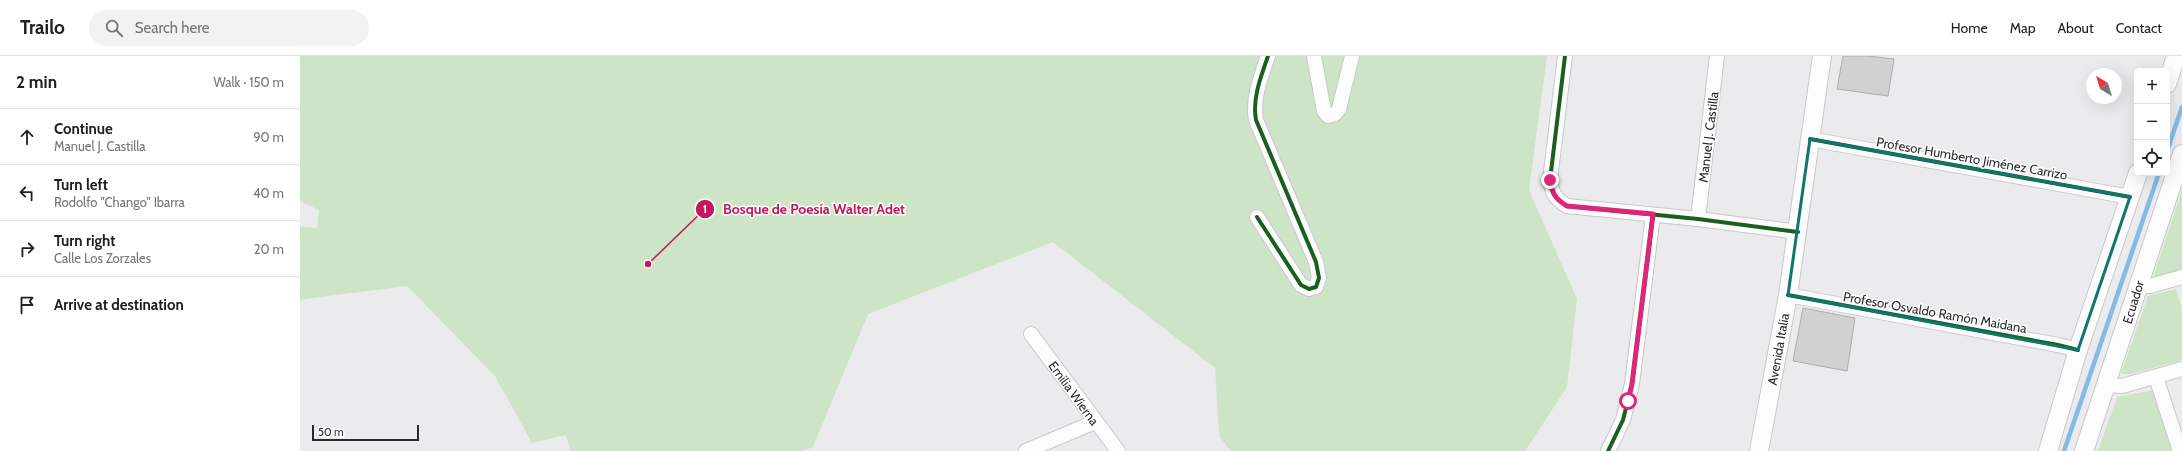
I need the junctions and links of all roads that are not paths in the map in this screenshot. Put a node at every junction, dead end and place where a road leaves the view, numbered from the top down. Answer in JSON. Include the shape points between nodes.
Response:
{"nodes":[{"id":1,"x":1268,"y":56,"type":"edge"},
{"id":2,"x":1314,"y":56,"type":"edge"},
{"id":3,"x":1352,"y":56,"type":"edge"},
{"id":4,"x":1564,"y":56,"type":"edge"},
{"id":5,"x":1717,"y":56,"type":"edge"},
{"id":6,"x":1822,"y":56,"type":"edge"},
{"id":7,"x":2176,"y":56,"type":"edge"},
{"id":8,"x":2170,"y":75,"type":"edge"},
{"id":9,"x":1810,"y":139,"type":"junction"},
{"id":10,"x":2182,"y":154,"type":"edge"},
{"id":11,"x":2137,"y":176,"type":"edge"},
{"id":12,"x":2130,"y":197,"type":"junction"},
{"id":13,"x":1653,"y":214,"type":"junction"},
{"id":14,"x":1257,"y":217,"type":"dead end"},
{"id":15,"x":1698,"y":218,"type":"junction"},
{"id":16,"x":1798,"y":232,"type":"junction"},
{"id":17,"x":2182,"y":277,"type":"edge"},
{"id":18,"x":2137,"y":287,"type":"junction"},
{"id":19,"x":1788,"y":295,"type":"junction"},
{"id":20,"x":1031,"y":334,"type":"dead end"},
{"id":21,"x":2078,"y":350,"type":"junction"},
{"id":22,"x":2182,"y":369,"type":"edge"},
{"id":23,"x":2156,"y":377,"type":"junction"},
{"id":24,"x":2107,"y":385,"type":"junction"},
{"id":25,"x":1095,"y":422,"type":"junction"},
{"id":26,"x":1026,"y":451,"type":"edge"},
{"id":27,"x":1118,"y":451,"type":"edge"},
{"id":28,"x":1608,"y":451,"type":"edge"},
{"id":29,"x":1759,"y":451,"type":"edge"},
{"id":30,"x":2048,"y":451,"type":"edge"},
{"id":31,"x":2084,"y":451,"type":"edge"},
{"id":32,"x":2180,"y":451,"type":"edge"}],
"edges":[{"from":1,"to":14,"type":"street","via":[[1255,96],[1255,115],[1316,262],[1319,278],[1316,287],[1309,289],[1301,285]]},
{"from":2,"to":3,"type":"street","via":[[1324,111],[1328,116],[1335,114],[1339,109]]},
{"from":4,"to":13,"type":"street","via":[[1550,180],[1553,195],[1567,206]]},
{"from":5,"to":15,"type":"street","name":"Manuel J. Castilla"},
{"from":6,"to":9,"type":"main road","name":"Avenida Italia"},
{"from":7,"to":8,"type":"main road"},
{"from":9,"to":12,"type":"street","name":"Profesor Humberto Jiménez Carrizo"},
{"from":9,"to":16,"type":"main road","name":"Avenida Italia"},
{"from":10,"to":18,"type":"main road","name":"Ecuador"},
{"from":11,"to":12,"type":"main road"},
{"from":12,"to":21,"type":"main road"},
{"from":13,"to":15,"type":"street"},
{"from":13,"to":28,"type":"street","via":[[1632,384],[1623,420]]},
{"from":15,"to":16,"type":"street"},
{"from":16,"to":19,"type":"main road","name":"Avenida Italia"},
{"from":17,"to":18,"type":"street"},
{"from":18,"to":24,"type":"main road","name":"Ecuador"},
{"from":19,"to":21,"type":"street","name":"Profesor Osvaldo Ramón Maidana"},
{"from":19,"to":29,"type":"main road","name":"Avenida Italia"},
{"from":20,"to":25,"type":"street","name":"Emilia Wierna"},
{"from":21,"to":30,"type":"main road"},
{"from":22,"to":23,"type":"street"},
{"from":23,"to":24,"type":"street","via":[[2122,386]]},
{"from":23,"to":32,"type":"street"},
{"from":24,"to":31,"type":"main road","name":"Ecuador"},
{"from":25,"to":26,"type":"street"},
{"from":25,"to":27,"type":"street","name":"Emilia Wierna"}]}
